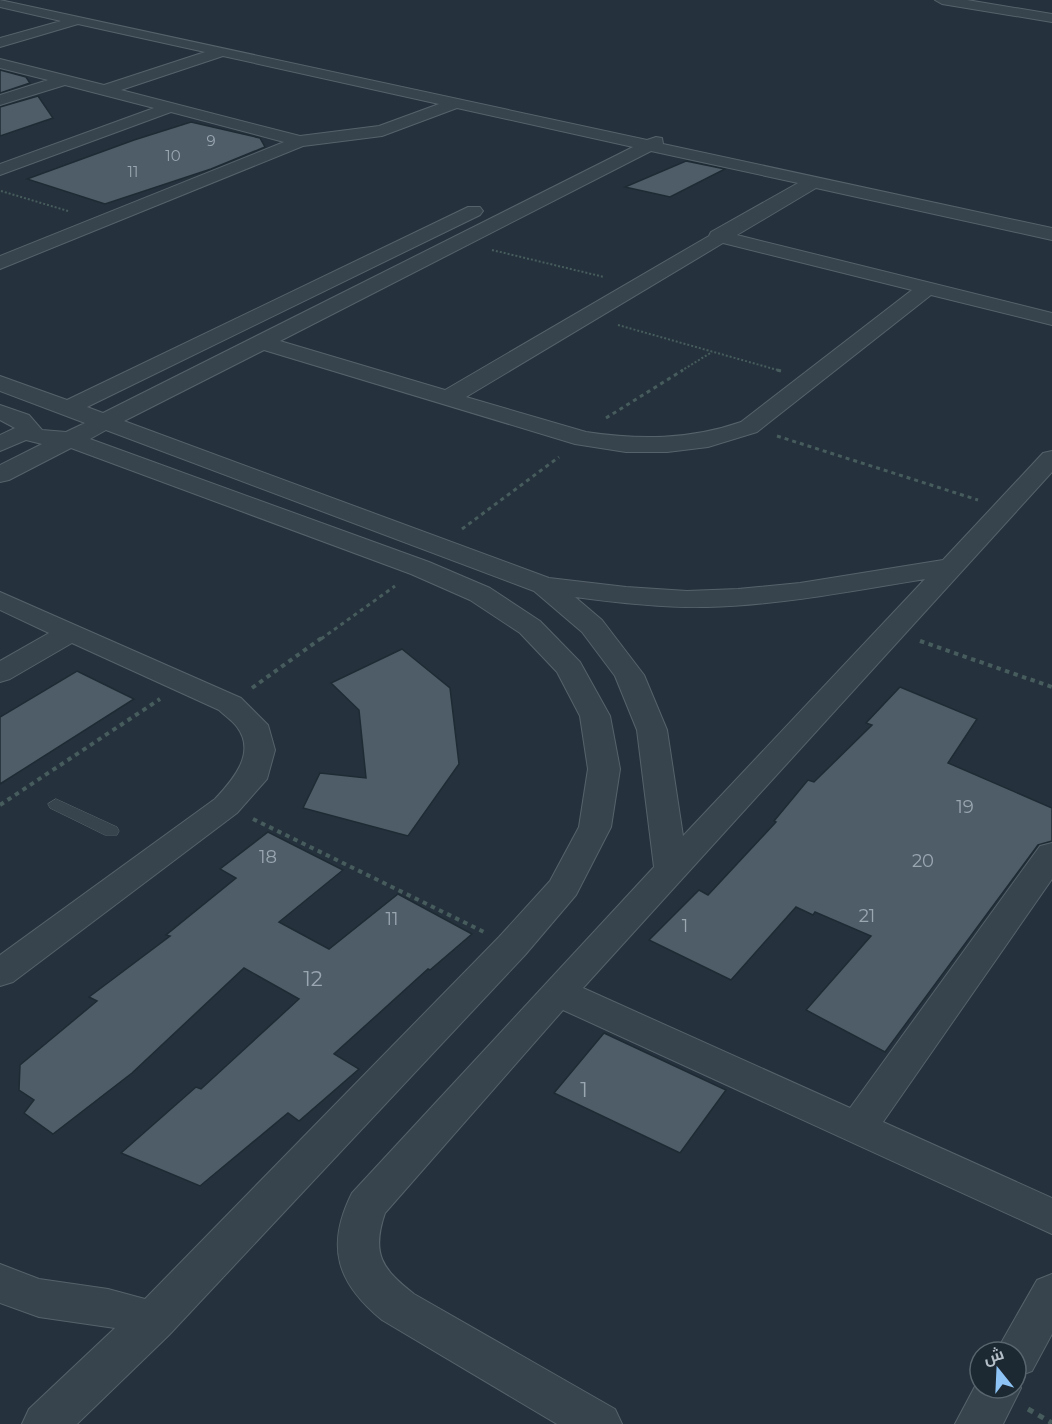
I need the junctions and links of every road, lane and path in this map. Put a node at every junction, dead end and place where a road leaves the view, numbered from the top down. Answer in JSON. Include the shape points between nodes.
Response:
{"nodes":[{"id":1,"x":47,"y":0,"type":"edge"},
{"id":2,"x":942,"y":0,"type":"edge"},
{"id":3,"x":985,"y":0,"type":"edge"},
{"id":4,"x":0,"y":3,"type":"edge"},
{"id":5,"x":1020,"y":5,"type":"junction"},
{"id":6,"x":1052,"y":9,"type":"edge"},
{"id":7,"x":1005,"y":10,"type":"junction"},
{"id":8,"x":1052,"y":18,"type":"edge"},
{"id":9,"x":79,"y":20,"type":"junction"},
{"id":10,"x":0,"y":43,"type":"edge"},
{"id":11,"x":222,"y":51,"type":"junction"},
{"id":12,"x":307,"y":55,"type":"dead end"},
{"id":13,"x":0,"y":63,"type":"edge"},
{"id":14,"x":64,"y":80,"type":"junction"},
{"id":15,"x":105,"y":90,"type":"junction"},
{"id":16,"x":0,"y":100,"type":"edge"},
{"id":17,"x":456,"y":103,"type":"junction"},
{"id":18,"x":171,"y":107,"type":"junction"},
{"id":19,"x":659,"y":134,"type":"junction"},
{"id":20,"x":622,"y":140,"type":"junction"},
{"id":21,"x":300,"y":141,"type":"junction"},
{"id":22,"x":0,"y":170,"type":"edge"},
{"id":23,"x":548,"y":176,"type":"dead end"},
{"id":24,"x":813,"y":182,"type":"junction"},
{"id":25,"x":0,"y":191,"type":"edge"},
{"id":26,"x":494,"y":202,"type":"dead end"},
{"id":27,"x":104,"y":221,"type":"junction"},
{"id":28,"x":1052,"y":234,"type":"edge"},
{"id":29,"x":718,"y":236,"type":"junction"},
{"id":30,"x":460,"y":242,"type":"junction"},
{"id":31,"x":0,"y":263,"type":"edge"},
{"id":32,"x":636,"y":285,"type":"junction"},
{"id":33,"x":928,"y":288,"type":"junction"},
{"id":34,"x":585,"y":316,"type":"junction"},
{"id":35,"x":1052,"y":319,"type":"edge"},
{"id":36,"x":261,"y":342,"type":"junction"},
{"id":37,"x":712,"y":351,"type":"junction"},
{"id":38,"x":810,"y":379,"type":"junction"},
{"id":39,"x":0,"y":383,"type":"edge"},
{"id":40,"x":448,"y":398,"type":"junction"},
{"id":41,"x":0,"y":412,"type":"edge"},
{"id":42,"x":103,"y":421,"type":"junction"},
{"id":43,"x":69,"y":424,"type":"junction"},
{"id":44,"x":749,"y":427,"type":"junction"},
{"id":45,"x":28,"y":430,"type":"junction"},
{"id":46,"x":580,"y":438,"type":"junction"},
{"id":47,"x":0,"y":444,"type":"edge"},
{"id":48,"x":1052,"y":458,"type":"edge"},
{"id":49,"x":0,"y":475,"type":"edge"},
{"id":50,"x":1005,"y":509,"type":"junction"},
{"id":51,"x":430,"y":557,"type":"junction"},
{"id":52,"x":952,"y":566,"type":"junction"},
{"id":53,"x":544,"y":585,"type":"junction"},
{"id":54,"x":0,"y":600,"type":"edge"},
{"id":55,"x":892,"y":631,"type":"junction"},
{"id":56,"x":71,"y":632,"type":"junction"},
{"id":57,"x":0,"y":673,"type":"edge"},
{"id":58,"x":184,"y":683,"type":"junction"},
{"id":59,"x":1052,"y":687,"type":"edge"},
{"id":60,"x":230,"y":704,"type":"junction"},
{"id":61,"x":56,"y":804,"type":"dead end"},
{"id":62,"x":0,"y":805,"type":"edge"},
{"id":63,"x":226,"y":806,"type":"junction"},
{"id":64,"x":111,"y":831,"type":"dead end"},
{"id":65,"x":1052,"y":854,"type":"edge"},
{"id":66,"x":671,"y":871,"type":"junction"},
{"id":67,"x":512,"y":946,"type":"junction"},
{"id":68,"x":4,"y":964,"type":"edge"},
{"id":69,"x":558,"y":992,"type":"junction"},
{"id":70,"x":857,"y":1128,"type":"junction"},
{"id":71,"x":1052,"y":1217,"type":"edge"},
{"id":72,"x":0,"y":1282,"type":"edge"},
{"id":73,"x":1052,"y":1293,"type":"edge"},
{"id":74,"x":153,"y":1321,"type":"junction"},
{"id":75,"x":1026,"y":1340,"type":"edge"},
{"id":76,"x":991,"y":1400,"type":"edge"},
{"id":77,"x":45,"y":1424,"type":"edge"},
{"id":78,"x":600,"y":1424,"type":"edge"},
{"id":79,"x":978,"y":1424,"type":"edge"}],
"edges":[{"from":1,"to":12,"type":"street"},
{"from":2,"to":7,"type":"street"},
{"from":3,"to":5,"type":"street"},
{"from":4,"to":9,"type":"street"},
{"from":5,"to":6,"type":"street"},
{"from":5,"to":7,"type":"street"},
{"from":7,"to":8,"type":"street"},
{"from":9,"to":10,"type":"street"},
{"from":9,"to":11,"type":"street"},
{"from":11,"to":15,"type":"street"},
{"from":11,"to":17,"type":"street"},
{"from":13,"to":14,"type":"street"},
{"from":14,"to":15,"type":"street"},
{"from":14,"to":16,"type":"street"},
{"from":15,"to":18,"type":"street"},
{"from":17,"to":20,"type":"street"},
{"from":17,"to":21,"type":"street","via":[[382,130]]},
{"from":18,"to":21,"type":"street"},
{"from":18,"to":22,"type":"street"},
{"from":19,"to":20,"type":"street"},
{"from":19,"to":24,"type":"street"},
{"from":19,"to":30,"type":"street"},
{"from":20,"to":23,"type":"street"},
{"from":21,"to":27,"type":"street"},
{"from":24,"to":28,"type":"street"},
{"from":24,"to":29,"type":"street"},
{"from":25,"to":27,"type":"path"},
{"from":26,"to":43,"type":"street"},
{"from":27,"to":31,"type":"street"},
{"from":29,"to":32,"type":"street"},
{"from":29,"to":33,"type":"street"},
{"from":30,"to":32,"type":"path"},
{"from":30,"to":36,"type":"street"},
{"from":32,"to":34,"type":"street"},
{"from":33,"to":35,"type":"street"},
{"from":33,"to":38,"type":"street"},
{"from":34,"to":37,"type":"path"},
{"from":34,"to":40,"type":"street"},
{"from":36,"to":40,"type":"street"},
{"from":36,"to":42,"type":"street"},
{"from":37,"to":38,"type":"path"},
{"from":37,"to":46,"type":"path"},
{"from":38,"to":44,"type":"street"},
{"from":39,"to":43,"type":"street"},
{"from":40,"to":46,"type":"street"},
{"from":41,"to":45,"type":"street","via":[[21,420]]},
{"from":42,"to":43,"type":"street"},
{"from":42,"to":51,"type":"street"},
{"from":43,"to":45,"type":"street","via":[[41,438]]},
{"from":43,"to":49,"type":"street"},
{"from":43,"to":51,"type":"street"},
{"from":44,"to":46,"type":"street","via":[[691,444],[628,446]]},
{"from":44,"to":50,"type":"path"},
{"from":45,"to":47,"type":"street"},
{"from":46,"to":51,"type":"path"},
{"from":48,"to":50,"type":"street"},
{"from":50,"to":52,"type":"street"},
{"from":51,"to":53,"type":"street"},
{"from":51,"to":60,"type":"path"},
{"from":51,"to":67,"type":"street","via":[[530,627],[570,668],[595,716],[604,769],[595,827],[564,887]]},
{"from":52,"to":53,"type":"street","via":[[786,594],[706,599],[623,596]]},
{"from":52,"to":55,"type":"street"},
{"from":53,"to":66,"type":"street","via":[[592,626],[629,675],[652,730]]},
{"from":54,"to":56,"type":"street"},
{"from":55,"to":59,"type":"path"},
{"from":55,"to":66,"type":"street"},
{"from":56,"to":57,"type":"street"},
{"from":56,"to":58,"type":"street"},
{"from":58,"to":60,"type":"street"},
{"from":58,"to":62,"type":"path"},
{"from":60,"to":63,"type":"street","via":[[253,724],[260,750],[251,779]]},
{"from":61,"to":64,"type":"lane"},
{"from":63,"to":67,"type":"path"},
{"from":63,"to":68,"type":"street"},
{"from":65,"to":70,"type":"street"},
{"from":66,"to":69,"type":"street"},
{"from":67,"to":74,"type":"street"},
{"from":69,"to":70,"type":"street"},
{"from":69,"to":78,"type":"street","via":[[367,1205],[358,1227],[356,1250],[363,1272],[377,1291],[398,1307]]},
{"from":70,"to":71,"type":"street"},
{"from":72,"to":74,"type":"street","via":[[42,1300],[109,1308]]},
{"from":73,"to":75,"type":"street"},
{"from":74,"to":77,"type":"street"},
{"from":76,"to":79,"type":"street"}]}
